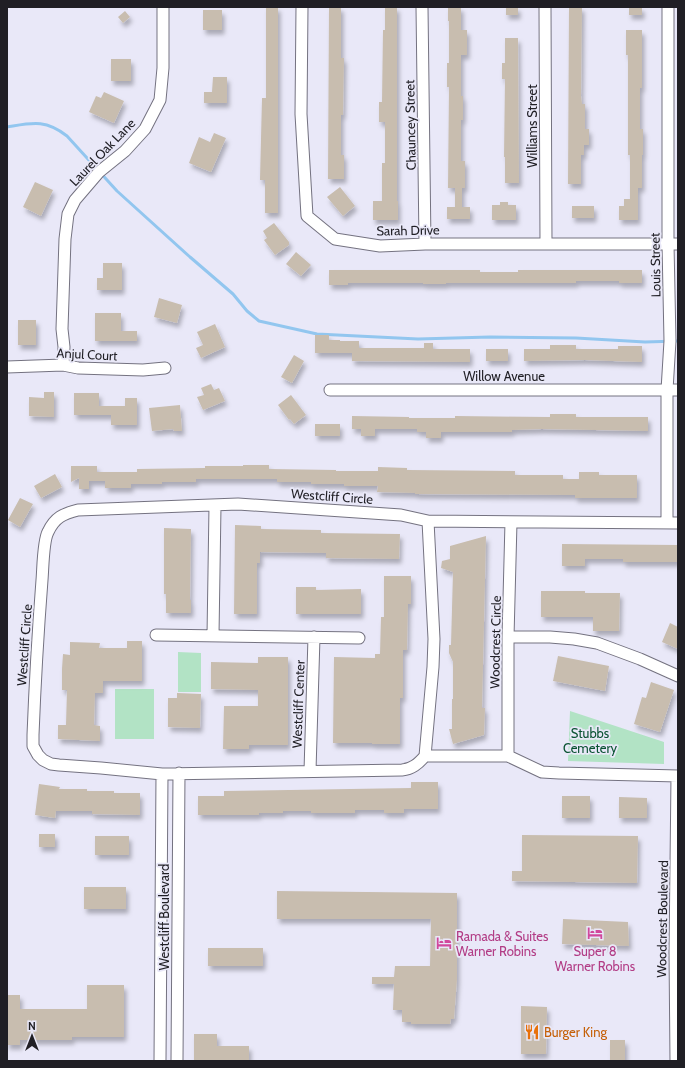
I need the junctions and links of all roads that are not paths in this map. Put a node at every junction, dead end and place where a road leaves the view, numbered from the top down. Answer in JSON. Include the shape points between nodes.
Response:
{"nodes":[{"id":1,"x":163,"y":7,"type":"edge"},
{"id":2,"x":302,"y":7,"type":"edge"},
{"id":3,"x":422,"y":7,"type":"edge"},
{"id":4,"x":545,"y":7,"type":"edge"},
{"id":5,"x":668,"y":7,"type":"edge"},
{"id":6,"x":425,"y":244,"type":"junction"},
{"id":7,"x":546,"y":244,"type":"junction"},
{"id":8,"x":673,"y":244,"type":"edge"},
{"id":9,"x":63,"y":365,"type":"junction"},
{"id":10,"x":7,"y":367,"type":"edge"},
{"id":11,"x":165,"y":368,"type":"dead end"},
{"id":12,"x":330,"y":390,"type":"dead end"},
{"id":13,"x":673,"y":390,"type":"edge"},
{"id":14,"x":215,"y":506,"type":"junction"},
{"id":15,"x":428,"y":521,"type":"junction"},
{"id":16,"x":511,"y":522,"type":"junction"},
{"id":17,"x":672,"y":523,"type":"edge"},
{"id":18,"x":156,"y":635,"type":"dead end"},
{"id":19,"x":213,"y":636,"type":"junction"},
{"id":20,"x":314,"y":637,"type":"junction"},
{"id":21,"x":508,"y":637,"type":"junction"},
{"id":22,"x":359,"y":638,"type":"dead end"},
{"id":23,"x":678,"y":676,"type":"edge"},
{"id":24,"x":425,"y":756,"type":"junction"},
{"id":25,"x":508,"y":756,"type":"junction"},
{"id":26,"x":310,"y":771,"type":"junction"},
{"id":27,"x":179,"y":773,"type":"junction"},
{"id":28,"x":162,"y":774,"type":"junction"},
{"id":29,"x":678,"y":776,"type":"edge"},
{"id":30,"x":160,"y":1061,"type":"edge"},
{"id":31,"x":177,"y":1061,"type":"edge"},
{"id":32,"x":676,"y":1061,"type":"edge"}],
"edges":[{"from":1,"to":9,"type":"street","name":"Laurel Oak Lane","via":[[160,100],[145,129],[125,151],[99,172],[75,200],[68,214],[62,329]]},
{"from":2,"to":6,"type":"street","name":"Sarah Drive","via":[[301,114],[307,216],[335,239],[380,246]]},
{"from":3,"to":6,"type":"street","name":"Chauncey Street"},
{"from":4,"to":7,"type":"street","name":"Williams Street"},
{"from":5,"to":8,"type":"street","name":"Louis Street"},
{"from":6,"to":7,"type":"street","name":"Sarah Drive"},
{"from":7,"to":8,"type":"street","name":"Sarah Drive"},
{"from":8,"to":13,"type":"street","name":"Louis Street","via":[[670,341]]},
{"from":9,"to":10,"type":"street","name":"Anjul Court"},
{"from":9,"to":11,"type":"street","name":"Anjul Court","via":[[121,370]]},
{"from":12,"to":13,"type":"street","name":"Willow Avenue"},
{"from":13,"to":17,"type":"street","name":"Louis Street"},
{"from":14,"to":15,"type":"street","name":"Westcliff Circle","via":[[238,504],[401,515]]},
{"from":14,"to":19,"type":"street"},
{"from":14,"to":28,"type":"street","name":"Westcliff Circle","via":[[78,510],[66,513],[56,520],[47,533],[38,634],[33,746],[43,760],[59,766]]},
{"from":15,"to":16,"type":"street","name":"Westcliff Circle"},
{"from":15,"to":24,"type":"street","via":[[434,667]]},
{"from":16,"to":17,"type":"street"},
{"from":16,"to":21,"type":"street","name":"Woodcrest Circle"},
{"from":18,"to":19,"type":"street"},
{"from":19,"to":20,"type":"street"},
{"from":20,"to":22,"type":"street"},
{"from":20,"to":26,"type":"street","name":"Westcliff Center"},
{"from":21,"to":23,"type":"street","via":[[550,637],[597,643]]},
{"from":21,"to":25,"type":"street","name":"Woodcrest Circle"},
{"from":24,"to":25,"type":"street"},
{"from":24,"to":26,"type":"street","name":"Westcliff Circle","via":[[409,769]]},
{"from":25,"to":29,"type":"street","via":[[542,772]]},
{"from":26,"to":27,"type":"street","name":"Westcliff Circle"},
{"from":27,"to":28,"type":"street","name":"Westcliff Circle"},
{"from":27,"to":31,"type":"street","name":"Westcliff Boulevard"},
{"from":28,"to":30,"type":"street","name":"Westcliff Boulevard"},
{"from":29,"to":32,"type":"street","name":"Woodcrest Boulevard"}]}
